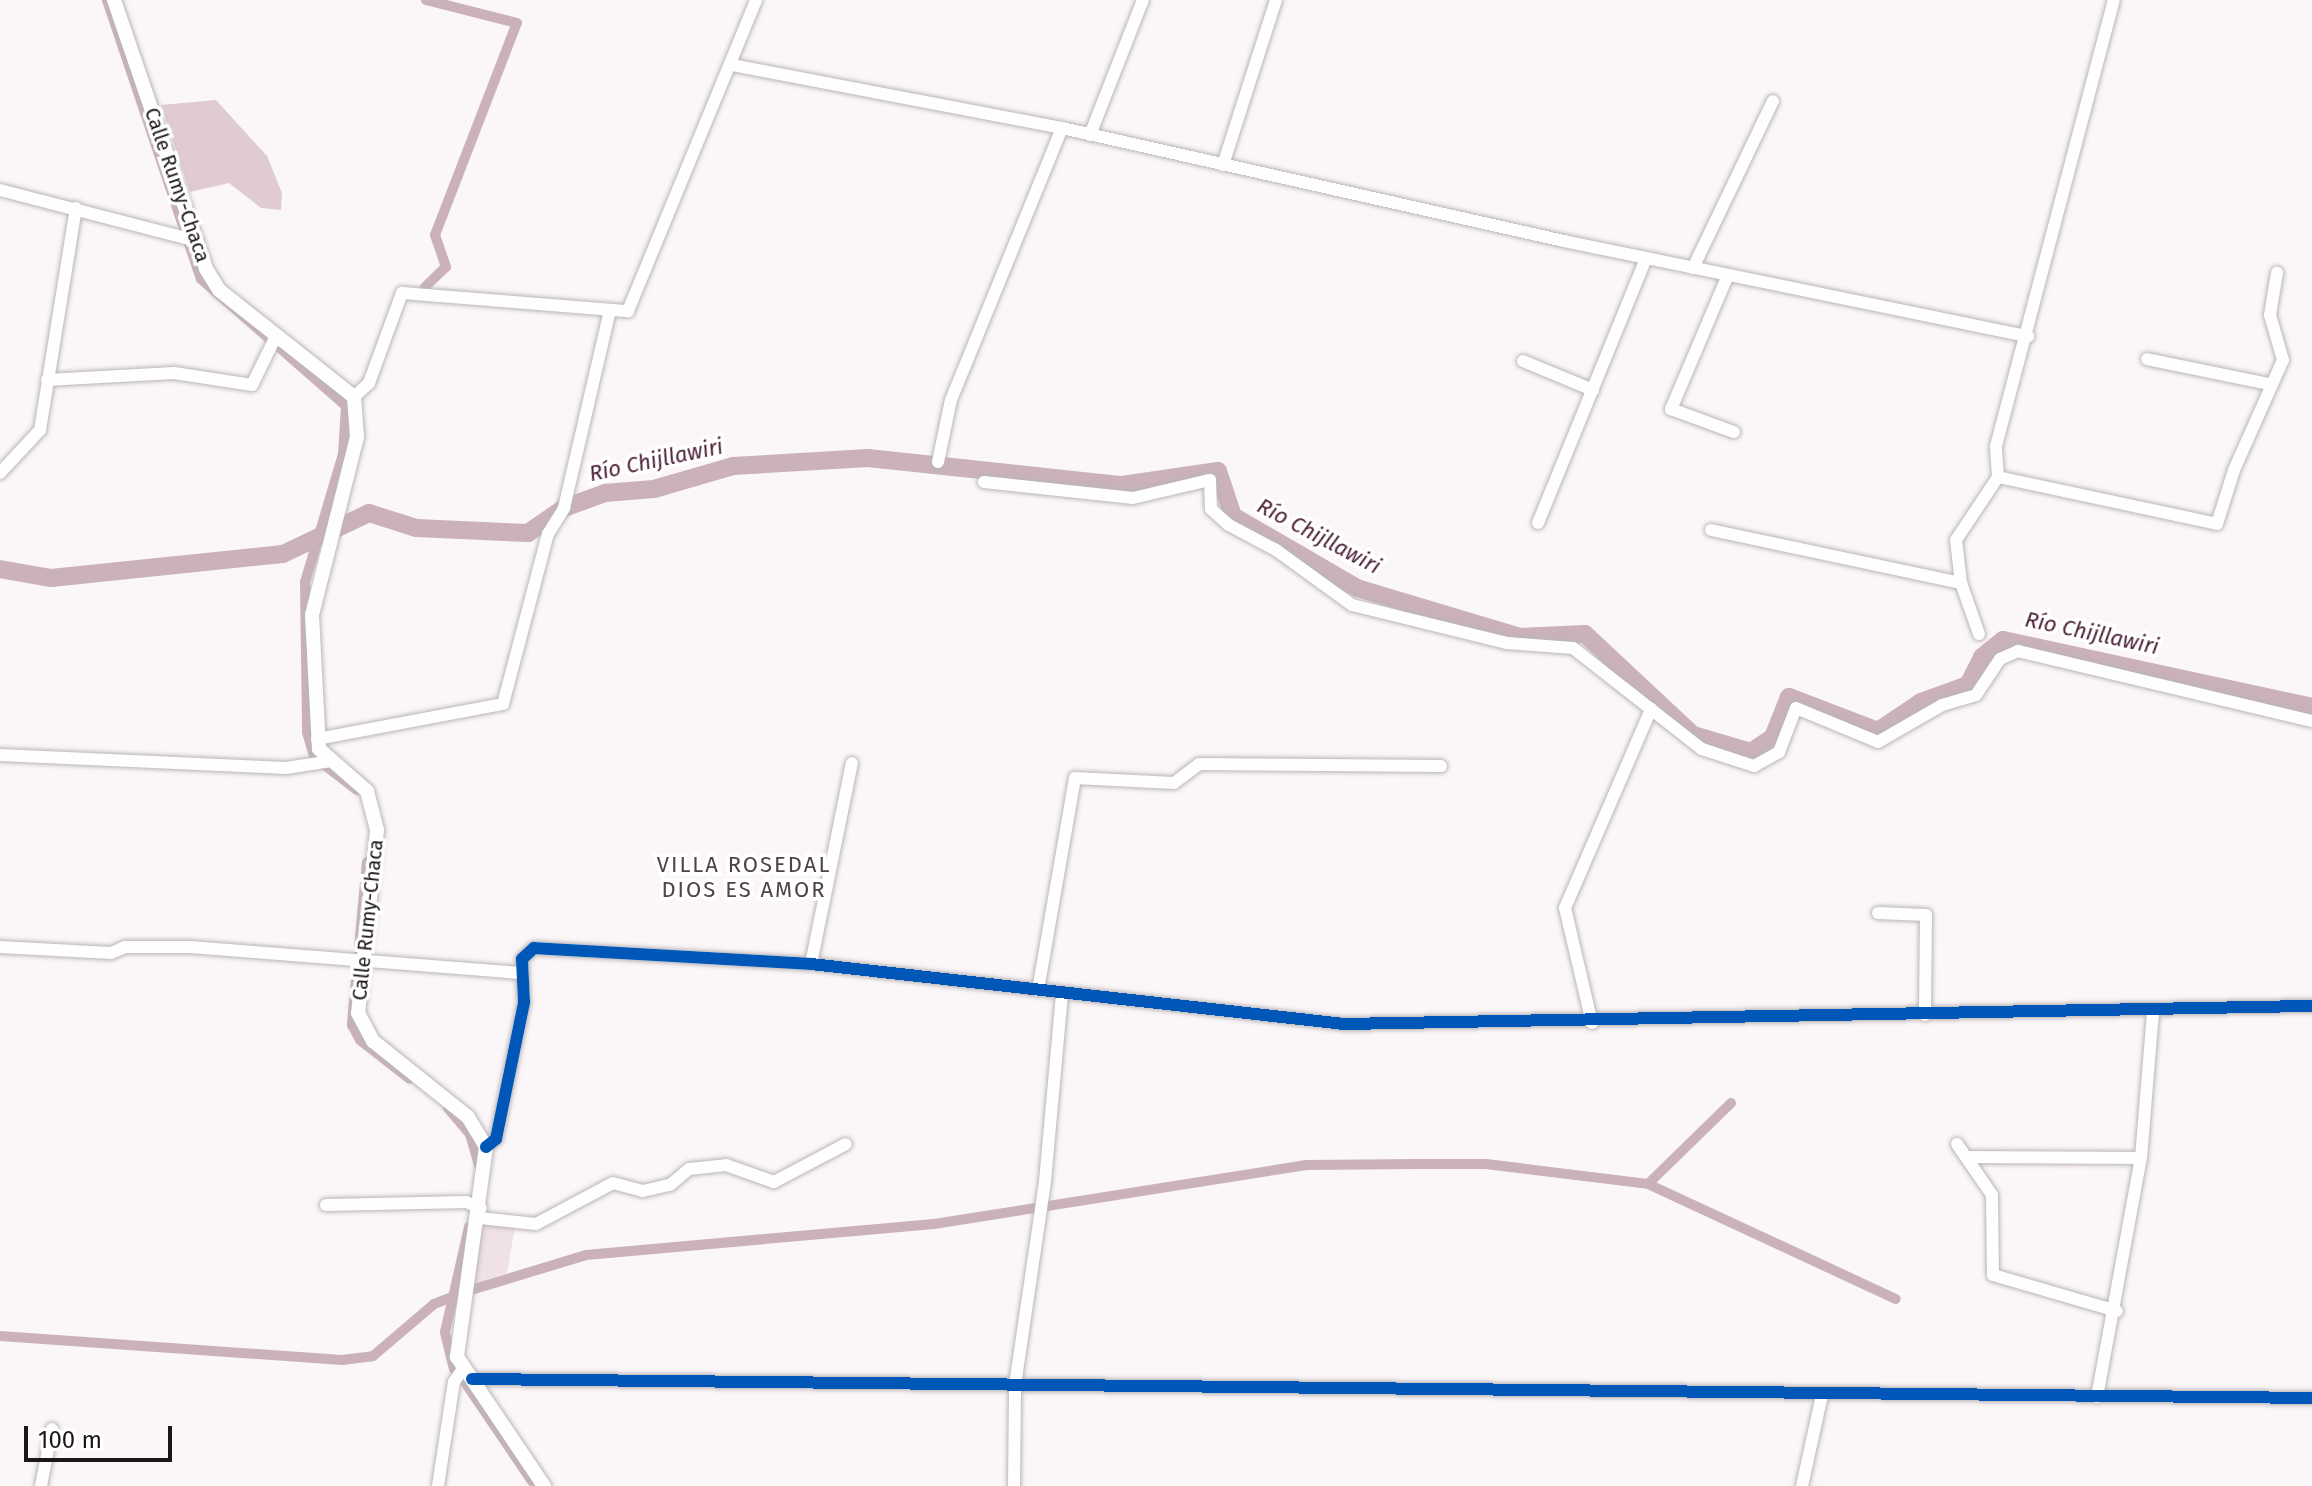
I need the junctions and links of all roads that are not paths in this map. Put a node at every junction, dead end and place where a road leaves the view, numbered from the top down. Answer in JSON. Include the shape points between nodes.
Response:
{"nodes":[{"id":1,"x":114,"y":0,"type":"edge"},
{"id":2,"x":756,"y":0,"type":"edge"},
{"id":3,"x":1143,"y":0,"type":"edge"},
{"id":4,"x":1276,"y":0,"type":"edge"},
{"id":5,"x":2114,"y":0,"type":"edge"},
{"id":6,"x":732,"y":65,"type":"junction"},
{"id":7,"x":1773,"y":101,"type":"dead end"},
{"id":8,"x":1062,"y":128,"type":"junction"},
{"id":9,"x":1090,"y":135,"type":"junction"},
{"id":10,"x":1223,"y":165,"type":"junction"},
{"id":11,"x":0,"y":190,"type":"edge"},
{"id":12,"x":76,"y":208,"type":"junction"},
{"id":13,"x":186,"y":237,"type":"junction"},
{"id":14,"x":1646,"y":258,"type":"junction"},
{"id":15,"x":1693,"y":268,"type":"junction"},
{"id":16,"x":2277,"y":273,"type":"dead end"},
{"id":17,"x":1728,"y":275,"type":"junction"},
{"id":18,"x":610,"y":311,"type":"junction"},
{"id":19,"x":2028,"y":336,"type":"junction"},
{"id":20,"x":273,"y":343,"type":"junction"},
{"id":21,"x":2147,"y":359,"type":"dead end"},
{"id":22,"x":1523,"y":361,"type":"dead end"},
{"id":23,"x":47,"y":380,"type":"junction"},
{"id":24,"x":2269,"y":384,"type":"junction"},
{"id":25,"x":1593,"y":390,"type":"junction"},
{"id":26,"x":354,"y":397,"type":"junction"},
{"id":27,"x":1734,"y":432,"type":"dead end"},
{"id":28,"x":938,"y":462,"type":"dead end"},
{"id":29,"x":0,"y":473,"type":"edge"},
{"id":30,"x":1998,"y":477,"type":"junction"},
{"id":31,"x":984,"y":482,"type":"dead end"},
{"id":32,"x":1538,"y":523,"type":"dead end"},
{"id":33,"x":1711,"y":530,"type":"dead end"},
{"id":34,"x":1961,"y":583,"type":"junction"},
{"id":35,"x":1979,"y":634,"type":"dead end"},
{"id":36,"x":1651,"y":709,"type":"junction"},
{"id":37,"x":2312,"y":721,"type":"edge"},
{"id":38,"x":317,"y":739,"type":"junction"},
{"id":39,"x":0,"y":755,"type":"edge"},
{"id":40,"x":326,"y":763,"type":"junction"},
{"id":41,"x":852,"y":763,"type":"dead end"},
{"id":42,"x":1441,"y":766,"type":"dead end"},
{"id":43,"x":1878,"y":913,"type":"dead end"},
{"id":44,"x":0,"y":947,"type":"edge"},
{"id":45,"x":356,"y":963,"type":"junction"},
{"id":46,"x":811,"y":964,"type":"junction"},
{"id":47,"x":523,"y":973,"type":"junction"},
{"id":48,"x":1038,"y":990,"type":"junction"},
{"id":49,"x":1062,"y":993,"type":"junction"},
{"id":50,"x":2312,"y":1006,"type":"edge"},
{"id":51,"x":2153,"y":1012,"type":"junction"},
{"id":52,"x":1925,"y":1015,"type":"junction"},
{"id":53,"x":1592,"y":1023,"type":"junction"},
{"id":54,"x":846,"y":1144,"type":"dead end"},
{"id":55,"x":1957,"y":1144,"type":"dead end"},
{"id":56,"x":486,"y":1147,"type":"junction"},
{"id":57,"x":1968,"y":1157,"type":"junction"},
{"id":58,"x":2141,"y":1158,"type":"junction"},
{"id":59,"x":326,"y":1205,"type":"dead end"},
{"id":60,"x":481,"y":1213,"type":"junction"},
{"id":61,"x":2117,"y":1311,"type":"junction"},
{"id":62,"x":468,"y":1373,"type":"junction"},
{"id":63,"x":1015,"y":1385,"type":"junction"},
{"id":64,"x":1822,"y":1395,"type":"junction"},
{"id":65,"x":2097,"y":1397,"type":"junction"},
{"id":66,"x":2312,"y":1398,"type":"edge"},
{"id":67,"x":52,"y":1429,"type":"dead end"},
{"id":68,"x":41,"y":1486,"type":"edge"},
{"id":69,"x":438,"y":1486,"type":"edge"},
{"id":70,"x":544,"y":1486,"type":"edge"},
{"id":71,"x":1014,"y":1486,"type":"edge"},
{"id":72,"x":1802,"y":1486,"type":"edge"}],
"edges":[{"from":1,"to":13,"type":"street","name":"Calle Rumy-Chaca"},
{"from":2,"to":6,"type":"street"},
{"from":3,"to":9,"type":"street"},
{"from":4,"to":10,"type":"street"},
{"from":5,"to":19,"type":"street"},
{"from":6,"to":8,"type":"street"},
{"from":6,"to":18,"type":"street","via":[[628,311]]},
{"from":7,"to":15,"type":"street"},
{"from":8,"to":9,"type":"street"},
{"from":8,"to":28,"type":"street","via":[[951,400]]},
{"from":9,"to":10,"type":"street"},
{"from":10,"to":14,"type":"street"},
{"from":11,"to":12,"type":"street"},
{"from":12,"to":13,"type":"street"},
{"from":12,"to":23,"type":"street"},
{"from":13,"to":20,"type":"street","name":"Calle Rumy-Chaca","via":[[219,290]]},
{"from":14,"to":15,"type":"street"},
{"from":14,"to":25,"type":"street"},
{"from":15,"to":17,"type":"street"},
{"from":16,"to":24,"type":"street","via":[[2270,315],[2283,360]]},
{"from":17,"to":19,"type":"street"},
{"from":17,"to":27,"type":"street","via":[[1671,409]]},
{"from":18,"to":26,"type":"street","via":[[402,293],[369,383]]},
{"from":18,"to":38,"type":"street","via":[[564,508],[548,534],[503,704]]},
{"from":19,"to":30,"type":"street","via":[[1996,446]]},
{"from":20,"to":23,"type":"street","via":[[252,385],[174,373]]},
{"from":20,"to":26,"type":"street","name":"Calle Rumy-Chaca"},
{"from":21,"to":24,"type":"street"},
{"from":22,"to":25,"type":"street"},
{"from":23,"to":29,"type":"street","via":[[40,430]]},
{"from":24,"to":30,"type":"street","via":[[2217,524]]},
{"from":25,"to":32,"type":"street"},
{"from":26,"to":38,"type":"street","via":[[357,437],[312,615]]},
{"from":30,"to":34,"type":"street","via":[[1956,540]]},
{"from":31,"to":36,"type":"street","via":[[1133,498],[1210,480],[1211,509],[1229,525],[1276,550],[1352,605],[1507,643],[1573,648]]},
{"from":33,"to":34,"type":"street"},
{"from":34,"to":35,"type":"street"},
{"from":36,"to":37,"type":"street","via":[[1702,749],[1754,766],[1779,752],[1796,708],[1878,742],[1942,705],[1976,695],[2000,659],[2018,651]]},
{"from":36,"to":53,"type":"street","via":[[1565,908]]},
{"from":38,"to":40,"type":"street","name":"Calle Rumy-Chaca"},
{"from":39,"to":40,"type":"street"},
{"from":40,"to":45,"type":"street","name":"Calle Rumy-Chaca","via":[[367,791],[374,808]]},
{"from":41,"to":46,"type":"street"},
{"from":42,"to":48,"type":"street","via":[[1199,764],[1174,783],[1075,778]]},
{"from":43,"to":52,"type":"street","via":[[1926,915]]},
{"from":44,"to":45,"type":"street","via":[[111,953],[125,947],[190,947]]},
{"from":45,"to":47,"type":"street"},
{"from":45,"to":56,"type":"street","name":"Calle Rumy-Chaca","via":[[361,1026],[468,1117]]},
{"from":46,"to":47,"type":"street","via":[[534,948],[522,959]]},
{"from":46,"to":48,"type":"street"},
{"from":47,"to":56,"type":"street","via":[[524,1002],[499,1123]]},
{"from":48,"to":49,"type":"street"},
{"from":49,"to":53,"type":"street","via":[[1344,1024]]},
{"from":49,"to":63,"type":"street","via":[[1041,1203]]},
{"from":50,"to":51,"type":"street"},
{"from":51,"to":52,"type":"street"},
{"from":51,"to":58,"type":"street"},
{"from":52,"to":53,"type":"street"},
{"from":54,"to":60,"type":"street","via":[[774,1182],[726,1165],[689,1169],[670,1185],[643,1191],[613,1183],[536,1224]]},
{"from":55,"to":57,"type":"street"},
{"from":56,"to":60,"type":"street"},
{"from":57,"to":58,"type":"street"},
{"from":57,"to":61,"type":"street","via":[[1996,1213],[1993,1275]]},
{"from":58,"to":61,"type":"street"},
{"from":59,"to":60,"type":"street","via":[[466,1202]]},
{"from":60,"to":62,"type":"street","via":[[455,1343]]},
{"from":61,"to":65,"type":"street"},
{"from":62,"to":63,"type":"street"},
{"from":62,"to":69,"type":"street","via":[[454,1382]]},
{"from":62,"to":70,"type":"street"},
{"from":63,"to":64,"type":"street"},
{"from":63,"to":71,"type":"street"},
{"from":64,"to":65,"type":"street"},
{"from":64,"to":72,"type":"street"},
{"from":65,"to":66,"type":"street"},
{"from":67,"to":68,"type":"street"}]}
